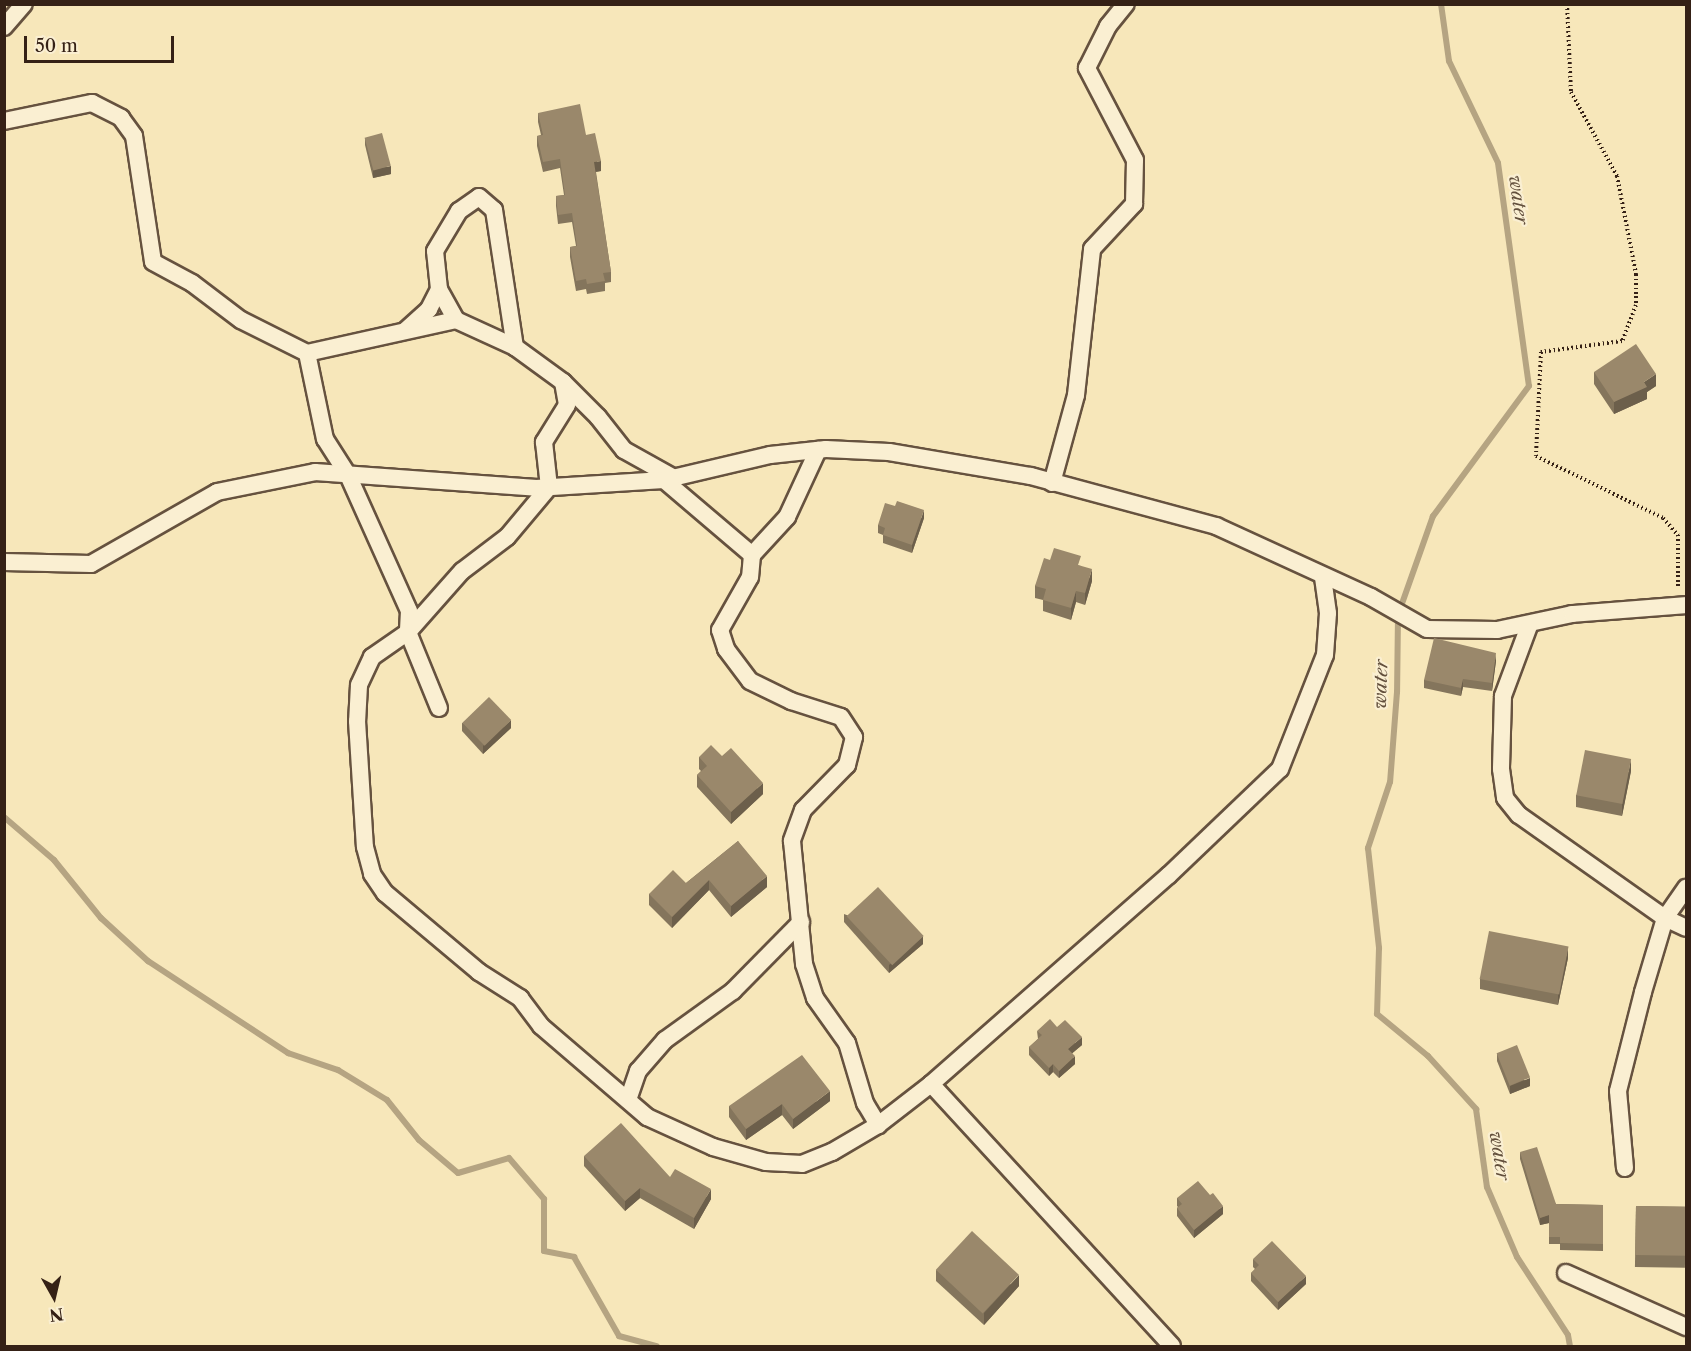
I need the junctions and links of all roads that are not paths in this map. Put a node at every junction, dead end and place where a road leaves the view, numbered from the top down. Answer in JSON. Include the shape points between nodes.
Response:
{"nodes":[{"id":1,"x":24,"y":4,"type":"edge"},
{"id":2,"x":1126,"y":4,"type":"edge"},
{"id":3,"x":4,"y":27,"type":"edge"},
{"id":4,"x":4,"y":121,"type":"edge"},
{"id":5,"x":439,"y":290,"type":"junction"},
{"id":6,"x":456,"y":320,"type":"junction"},
{"id":7,"x":405,"y":331,"type":"junction"},
{"id":8,"x":515,"y":347,"type":"junction"},
{"id":9,"x":307,"y":353,"type":"junction"},
{"id":10,"x":563,"y":382,"type":"junction"},
{"id":11,"x":818,"y":450,"type":"junction"},
{"id":12,"x":348,"y":475,"type":"junction"},
{"id":13,"x":669,"y":479,"type":"junction"},
{"id":14,"x":1052,"y":483,"type":"junction"},
{"id":15,"x":549,"y":487,"type":"junction"},
{"id":16,"x":752,"y":555,"type":"junction"},
{"id":17,"x":4,"y":562,"type":"edge"},
{"id":18,"x":1323,"y":577,"type":"junction"},
{"id":19,"x":1682,"y":606,"type":"edge"},
{"id":20,"x":1529,"y":626,"type":"junction"},
{"id":21,"x":408,"y":632,"type":"junction"},
{"id":22,"x":439,"y":708,"type":"dead end"},
{"id":23,"x":1686,"y":888,"type":"edge"},
{"id":24,"x":1665,"y":918,"type":"junction"},
{"id":25,"x":801,"y":922,"type":"junction"},
{"id":26,"x":1686,"y":928,"type":"edge"},
{"id":27,"x":932,"y":1084,"type":"junction"},
{"id":28,"x":627,"y":1100,"type":"junction"},
{"id":29,"x":878,"y":1125,"type":"junction"},
{"id":30,"x":1625,"y":1168,"type":"dead end"},
{"id":31,"x":1566,"y":1273,"type":"dead end"},
{"id":32,"x":1686,"y":1327,"type":"edge"},
{"id":33,"x":1172,"y":1347,"type":"edge"}],
"edges":[{"from":1,"to":3,"type":"street"},
{"from":2,"to":14,"type":"street","via":[[1108,26],[1087,68],[1135,160],[1134,204],[1092,249],[1076,395]]},
{"from":4,"to":9,"type":"street","via":[[92,104],[121,118],[134,136],[153,262],[192,282],[241,320]]},
{"from":5,"to":6,"type":"street"},
{"from":5,"to":7,"type":"street","via":[[429,309]]},
{"from":5,"to":8,"type":"street","via":[[435,251],[459,211],[479,197],[494,210]]},
{"from":6,"to":7,"type":"street"},
{"from":6,"to":8,"type":"street"},
{"from":7,"to":9,"type":"street"},
{"from":8,"to":10,"type":"street"},
{"from":9,"to":12,"type":"street","via":[[325,439]]},
{"from":10,"to":13,"type":"street","via":[[624,450]]},
{"from":10,"to":15,"type":"street","via":[[567,405],[544,442]]},
{"from":11,"to":13,"type":"street","via":[[770,455]]},
{"from":11,"to":14,"type":"street","via":[[922,457]]},
{"from":11,"to":16,"type":"street","via":[[787,517]]},
{"from":12,"to":15,"type":"street"},
{"from":12,"to":17,"type":"street","via":[[315,472],[217,492],[91,564]]},
{"from":12,"to":21,"type":"street","via":[[409,611]]},
{"from":13,"to":15,"type":"street"},
{"from":13,"to":16,"type":"street"},
{"from":14,"to":18,"type":"street","via":[[1216,526]]},
{"from":15,"to":21,"type":"street","via":[[507,537],[462,570]]},
{"from":16,"to":25,"type":"street","via":[[750,577],[720,630],[726,649],[750,681],[791,701],[841,717],[854,737],[847,765],[803,810],[792,841]]},
{"from":18,"to":20,"type":"street","via":[[1371,597],[1427,629],[1497,630]]},
{"from":18,"to":27,"type":"street","via":[[1328,613],[1325,655],[1280,769],[1169,875]]},
{"from":19,"to":20,"type":"street","via":[[1549,617]]},
{"from":20,"to":24,"type":"street","via":[[1503,696],[1501,769],[1505,798],[1519,815]]},
{"from":21,"to":22,"type":"street"},
{"from":21,"to":28,"type":"street","via":[[372,657],[359,686],[357,721],[365,847],[372,874],[385,893],[479,972],[520,998],[541,1026]]},
{"from":23,"to":24,"type":"street"},
{"from":24,"to":26,"type":"street"},
{"from":24,"to":30,"type":"street","via":[[1618,1091]]},
{"from":25,"to":28,"type":"street","via":[[733,991],[665,1040],[638,1071]]},
{"from":25,"to":29,"type":"street","via":[[804,963],[815,998],[848,1044],[865,1103]]},
{"from":27,"to":29,"type":"street"},
{"from":27,"to":33,"type":"street"},
{"from":28,"to":29,"type":"street","via":[[647,1117],[713,1148],[766,1162],[802,1164],[832,1152]]},
{"from":31,"to":32,"type":"street"}]}
